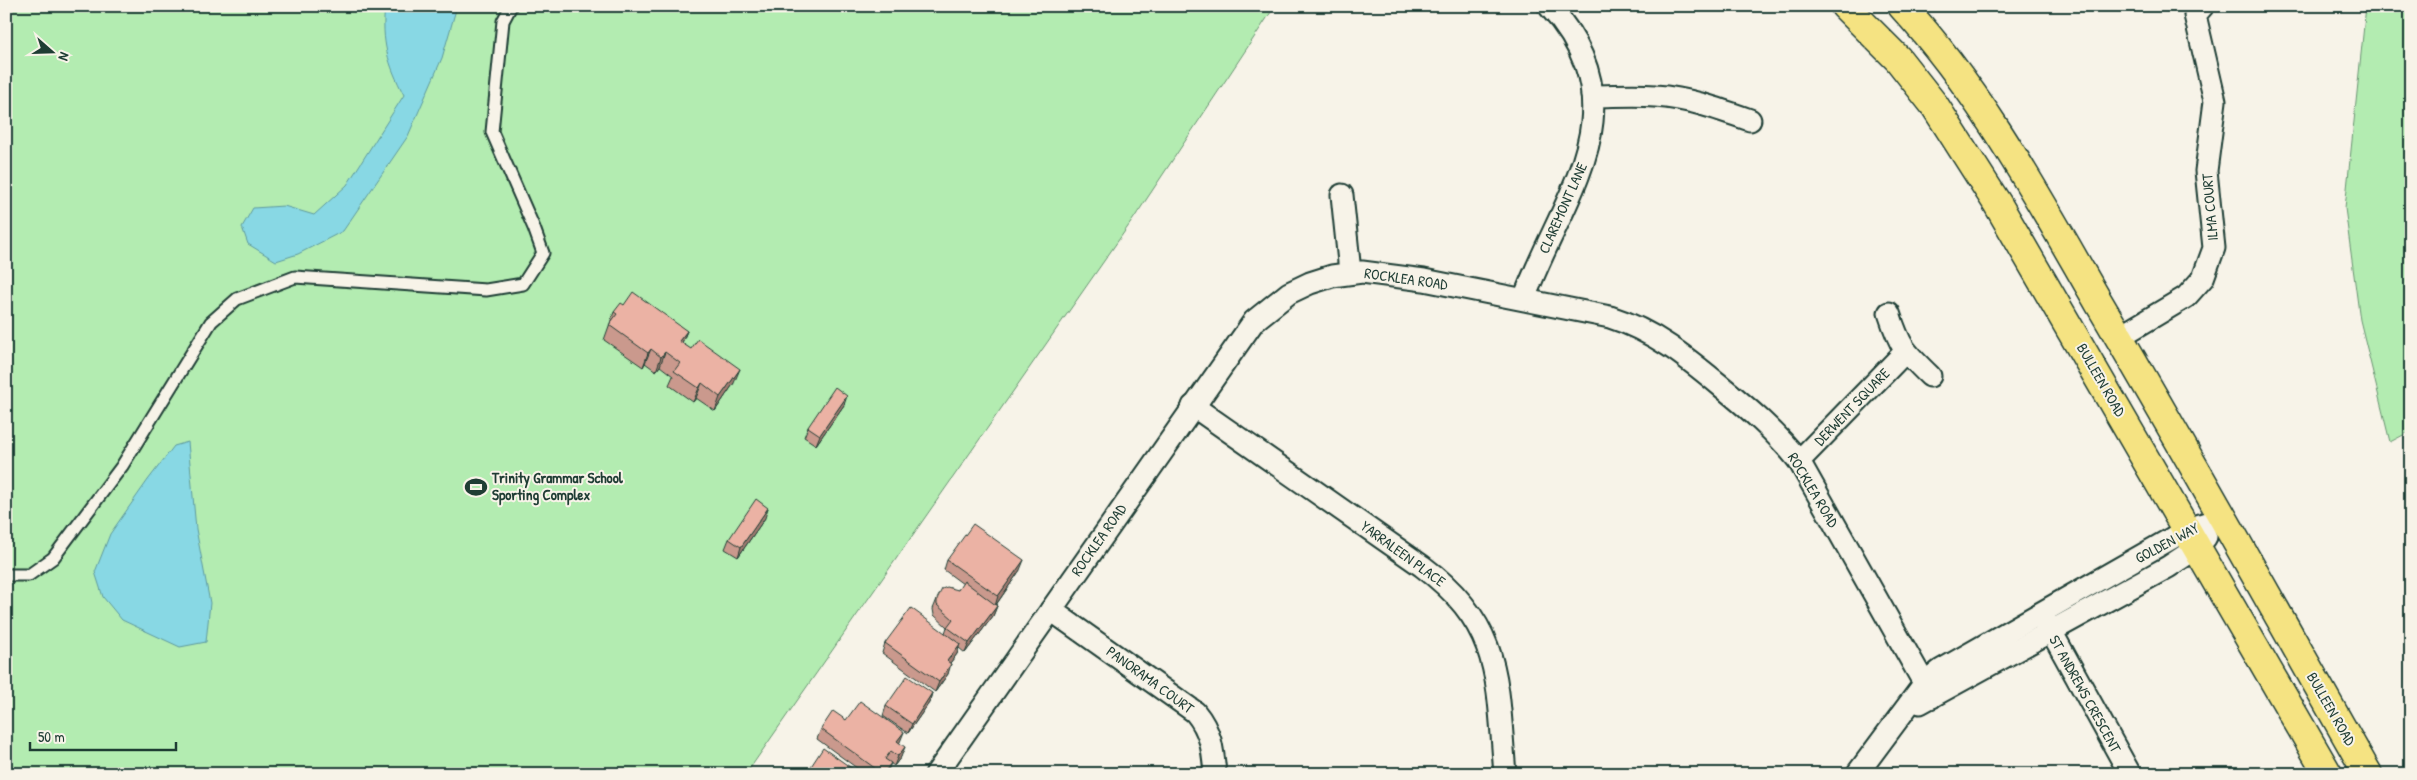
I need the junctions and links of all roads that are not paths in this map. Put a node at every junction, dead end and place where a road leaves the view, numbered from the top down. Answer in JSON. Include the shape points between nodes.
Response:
{"nodes":[{"id":1,"x":511,"y":6,"type":"edge"},
{"id":2,"x":1549,"y":6,"type":"edge"},
{"id":3,"x":1845,"y":6,"type":"edge"},
{"id":4,"x":1902,"y":6,"type":"edge"},
{"id":5,"x":2195,"y":9,"type":"edge"},
{"id":6,"x":1592,"y":96,"type":"junction"},
{"id":7,"x":1750,"y":120,"type":"dead end"},
{"id":8,"x":2027,"y":179,"type":"junction"},
{"id":9,"x":1342,"y":195,"type":"dead end"},
{"id":10,"x":1997,"y":203,"type":"junction"},
{"id":11,"x":1350,"y":272,"type":"junction"},
{"id":12,"x":1524,"y":299,"type":"junction"},
{"id":13,"x":1890,"y":312,"type":"dead end"},
{"id":14,"x":2119,"y":336,"type":"junction"},
{"id":15,"x":1905,"y":352,"type":"junction"},
{"id":16,"x":1930,"y":376,"type":"dead end"},
{"id":17,"x":1193,"y":406,"type":"junction"},
{"id":18,"x":1798,"y":461,"type":"junction"},
{"id":19,"x":2222,"y":518,"type":"junction"},
{"id":20,"x":2193,"y":538,"type":"junction"},
{"id":21,"x":6,"y":575,"type":"edge"},
{"id":22,"x":1051,"y":610,"type":"junction"},
{"id":23,"x":2046,"y":623,"type":"junction"},
{"id":24,"x":1928,"y":691,"type":"junction"},
{"id":25,"x":936,"y":774,"type":"edge"},
{"id":26,"x":1215,"y":774,"type":"edge"},
{"id":27,"x":1505,"y":774,"type":"edge"},
{"id":28,"x":1857,"y":774,"type":"edge"},
{"id":29,"x":2130,"y":774,"type":"edge"},
{"id":30,"x":2328,"y":774,"type":"edge"},
{"id":31,"x":2368,"y":774,"type":"edge"}],
"edges":[{"from":1,"to":21,"type":"lane","via":[[503,21],[492,132],[542,253],[523,284],[486,290],[295,277],[238,299],[211,322],[122,466],[53,558],[29,575]]},
{"from":2,"to":6,"type":"street","name":"CLAREMONT LANE","via":[[1572,37]]},
{"from":3,"to":10,"type":"highway","name":"BULLEEN ROAD","via":[[1898,59],[1935,106]]},
{"from":4,"to":8,"type":"highway","name":"BULLEEN ROAD","via":[[1956,71]]},
{"from":5,"to":14,"type":"street","name":"ILMA COURT","via":[[2215,101],[2206,170],[2214,248],[2203,278],[2186,297]]},
{"from":6,"to":7,"type":"street","via":[[1674,98]]},
{"from":6,"to":12,"type":"street","name":"CLAREMONT LANE","via":[[1593,123],[1583,166]]},
{"from":8,"to":10,"type":"highway","via":[[2014,164],[2001,164],[1995,175]]},
{"from":8,"to":14,"type":"highway","name":"BULLEEN ROAD"},
{"from":9,"to":11,"type":"street"},
{"from":10,"to":20,"type":"highway","name":"BULLEEN ROAD"},
{"from":11,"to":12,"type":"street","name":"ROCKLEA ROAD","via":[[1397,275]]},
{"from":11,"to":17,"type":"street","name":"ROCKLEA ROAD","via":[[1310,283],[1269,307],[1254,321]]},
{"from":12,"to":18,"type":"street","name":"ROCKLEA ROAD","via":[[1610,317],[1655,336],[1747,407]]},
{"from":13,"to":15,"type":"street"},
{"from":14,"to":19,"type":"highway","name":"BULLEEN ROAD"},
{"from":15,"to":16,"type":"street"},
{"from":15,"to":18,"type":"street","name":"DERWENT SQUARE"},
{"from":17,"to":22,"type":"street","name":"ROCKLEA ROAD"},
{"from":17,"to":27,"type":"street","name":"YARRALEEN PLACE","via":[[1422,566],[1454,592],[1474,618],[1496,674]]},
{"from":18,"to":24,"type":"street","name":"ROCKLEA ROAD"},
{"from":19,"to":20,"type":"street","name":"GOLDEN WAY"},
{"from":19,"to":31,"type":"highway","name":"BULLEEN ROAD"},
{"from":20,"to":23,"type":"street","name":"GOLDEN WAY","via":[[2168,567]]},
{"from":20,"to":30,"type":"highway","name":"BULLEEN ROAD"},
{"from":22,"to":25,"type":"street","name":"ROCKLEA ROAD"},
{"from":22,"to":26,"type":"street","name":"PANORAMA COURT","via":[[1195,712],[1212,742]]},
{"from":23,"to":24,"type":"street","name":"GOLDEN WAY","via":[[1940,670]]},
{"from":23,"to":29,"type":"street","name":"ST ANDREWS CRESCENT"},
{"from":24,"to":28,"type":"street","name":"GOLDEN WAY","via":[[1889,729]]}]}
